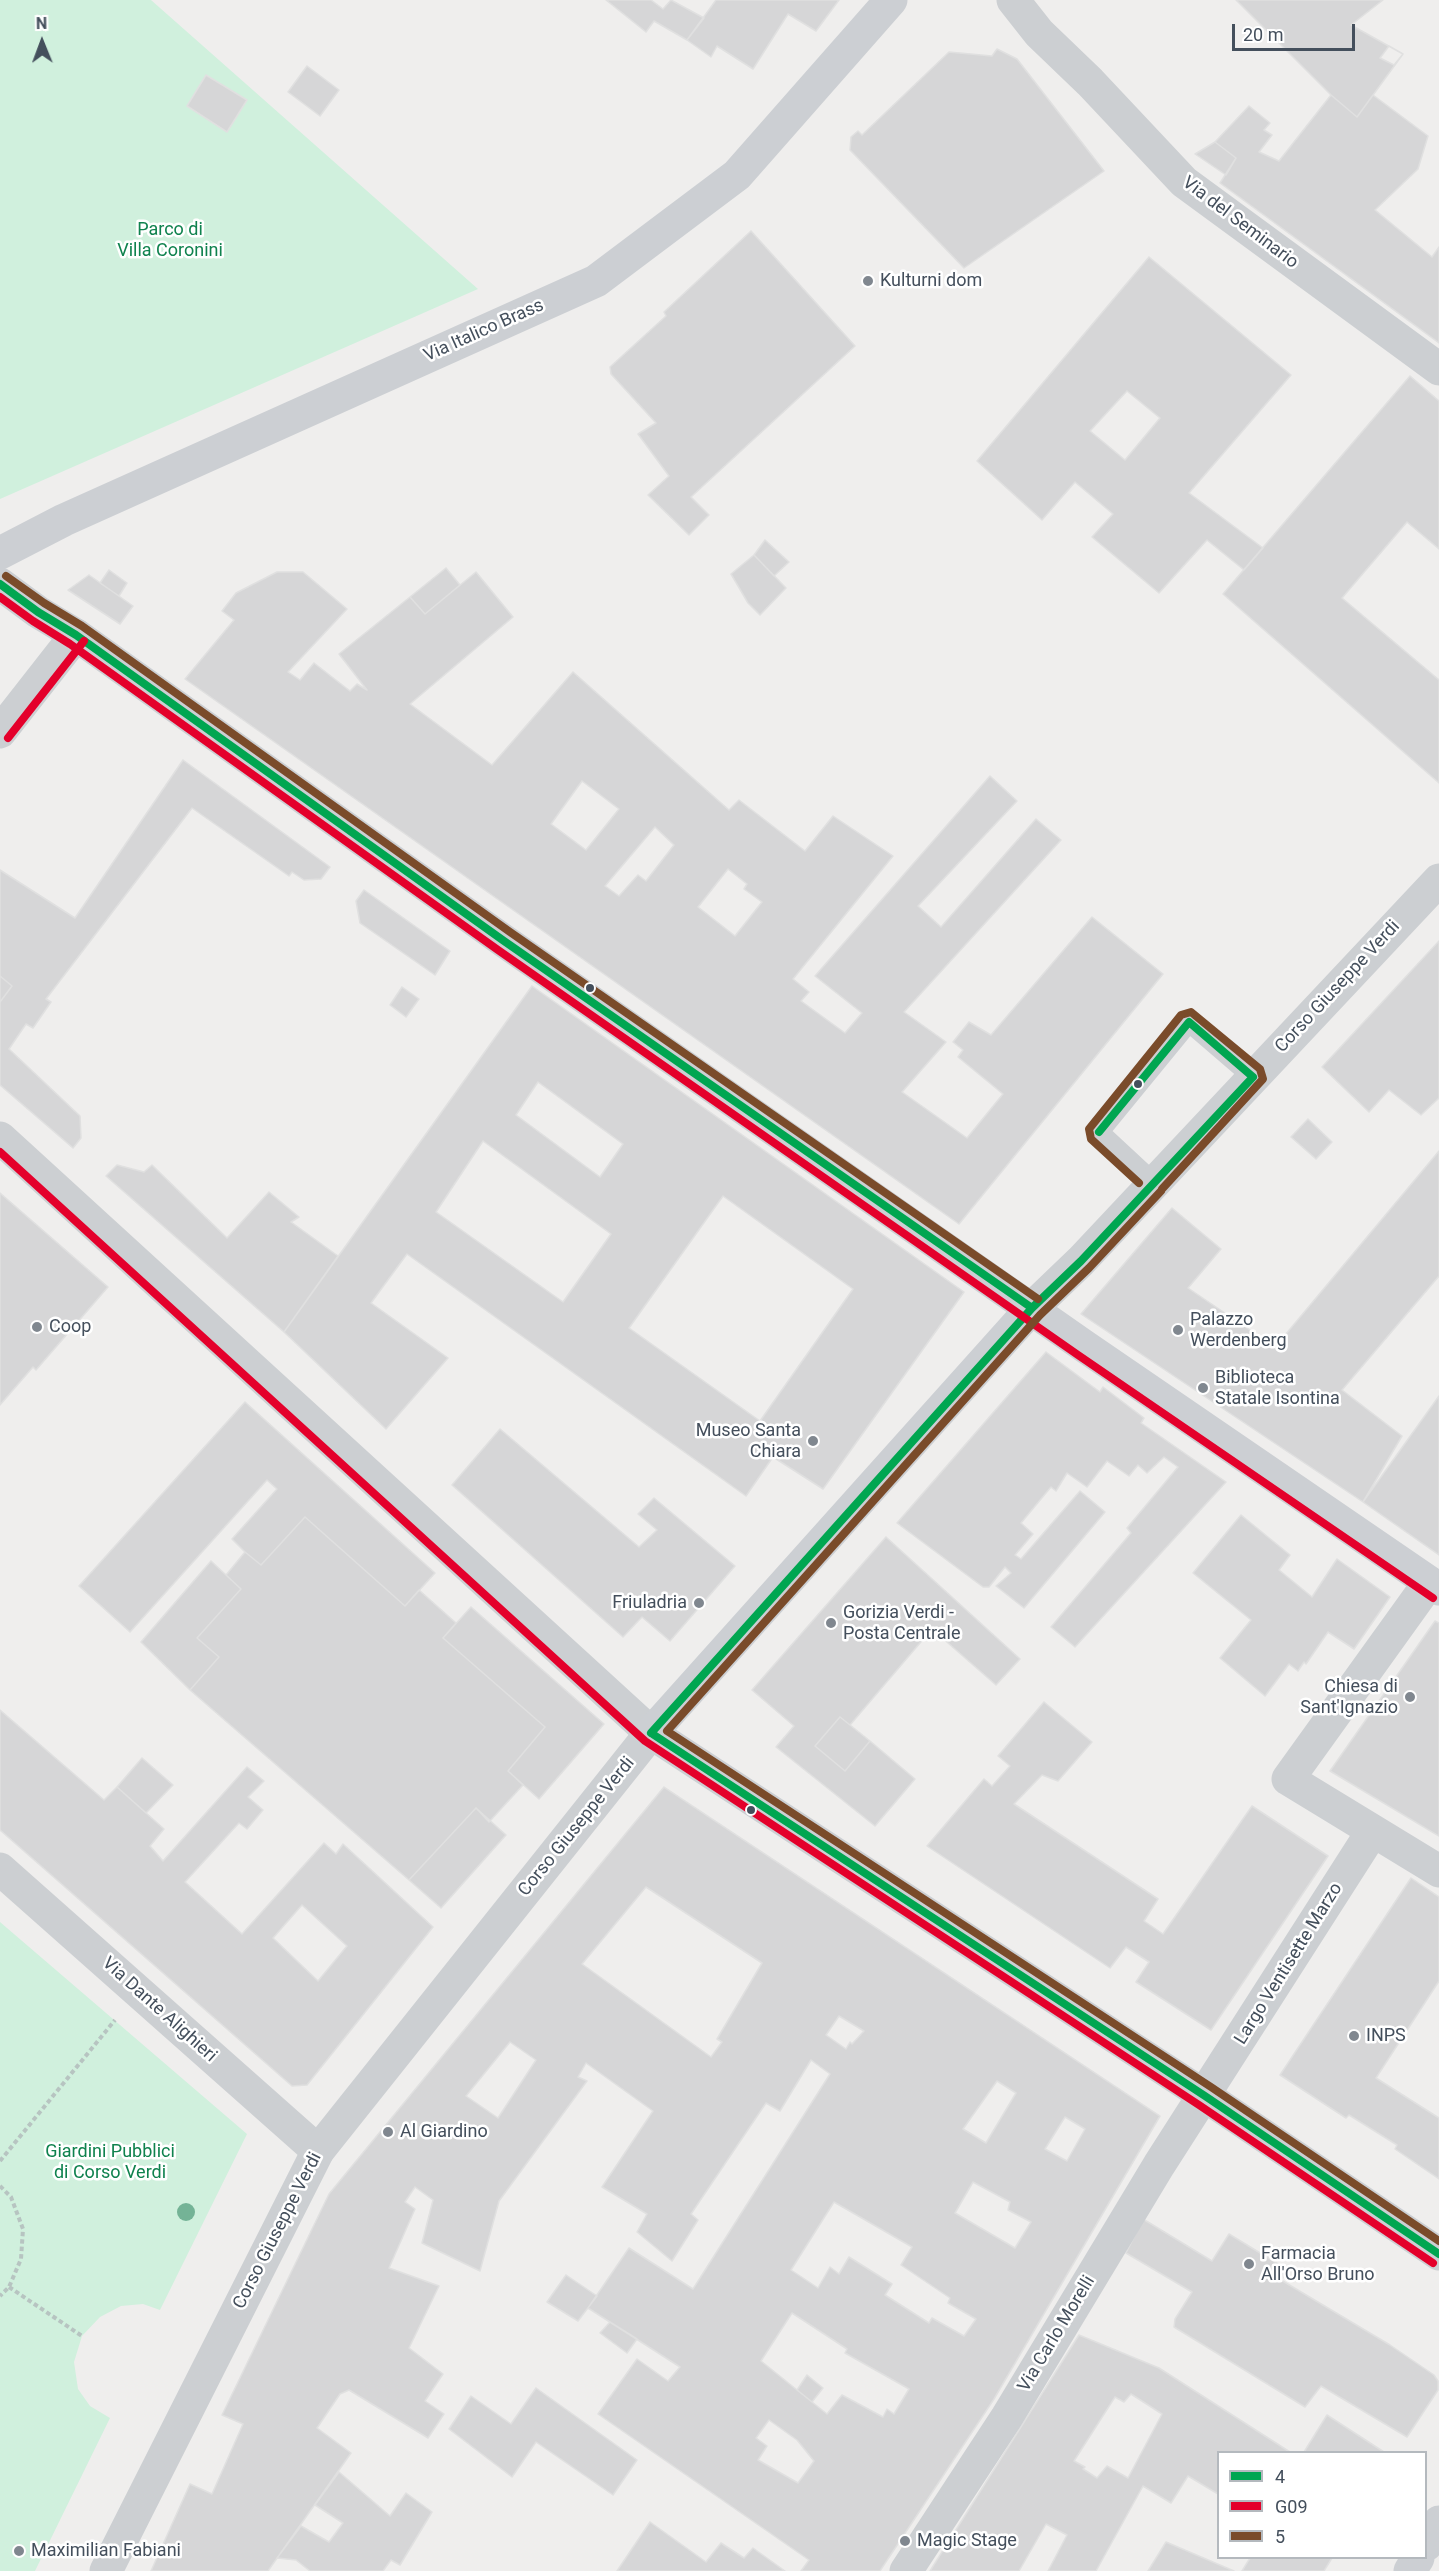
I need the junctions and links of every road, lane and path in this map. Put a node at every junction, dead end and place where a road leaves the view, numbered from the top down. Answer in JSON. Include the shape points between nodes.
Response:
{"nodes":[{"id":1,"x":891,"y":0,"type":"edge"},
{"id":2,"x":1013,"y":0,"type":"edge"},
{"id":3,"x":1439,"y":369,"type":"edge"},
{"id":4,"x":0,"y":553,"type":"edge"},
{"id":5,"x":0,"y":584,"type":"edge"},
{"id":6,"x":76,"y":635,"type":"junction"},
{"id":7,"x":0,"y":732,"type":"edge"},
{"id":8,"x":1439,"y":880,"type":"edge"},
{"id":9,"x":1253,"y":1077,"type":"junction"},
{"id":10,"x":0,"y":1138,"type":"edge"},
{"id":11,"x":1154,"y":1183,"type":"junction"},
{"id":12,"x":1032,"y":1308,"type":"junction"},
{"id":13,"x":1434,"y":1586,"type":"edge"},
{"id":14,"x":651,"y":1733,"type":"junction"},
{"id":15,"x":1372,"y":1832,"type":"junction"},
{"id":16,"x":0,"y":1869,"type":"edge"},
{"id":17,"x":1439,"y":1871,"type":"edge"},
{"id":18,"x":116,"y":2019,"type":"dead end"},
{"id":19,"x":1205,"y":2096,"type":"junction"},
{"id":20,"x":318,"y":2151,"type":"junction"},
{"id":21,"x":0,"y":2161,"type":"edge"},
{"id":22,"x":0,"y":2186,"type":"edge"},
{"id":23,"x":1439,"y":2254,"type":"edge"},
{"id":24,"x":9,"y":2287,"type":"junction"},
{"id":25,"x":0,"y":2296,"type":"edge"},
{"id":26,"x":82,"y":2336,"type":"dead end"},
{"id":27,"x":1439,"y":2523,"type":"edge"},
{"id":28,"x":1427,"y":2542,"type":"edge"},
{"id":29,"x":105,"y":2571,"type":"edge"},
{"id":30,"x":906,"y":2571,"type":"edge"}],
"edges":[{"from":1,"to":4,"type":"main road","name":"Via Italico Brass","via":[[737,175],[596,281],[64,520]]},
{"from":2,"to":3,"type":"street","name":"Via del Seminario","via":[[1039,33],[1184,182]]},
{"from":5,"to":6,"type":"main road"},
{"from":6,"to":7,"type":"street"},
{"from":6,"to":12,"type":"main road","via":[[514,948]]},
{"from":8,"to":9,"type":"street","name":"Corso Giuseppe Verdi"},
{"from":9,"to":11,"type":"street","name":"Corso Giuseppe Verdi"},
{"from":9,"to":11,"type":"lane","via":[[1190,1023],[1099,1132]]},
{"from":10,"to":14,"type":"street"},
{"from":11,"to":12,"type":"street","name":"Corso Giuseppe Verdi"},
{"from":12,"to":13,"type":"main road"},
{"from":12,"to":14,"type":"main road","name":"Corso Giuseppe Verdi"},
{"from":13,"to":15,"type":"street","via":[[1288,1779]]},
{"from":14,"to":19,"type":"main road"},
{"from":14,"to":20,"type":"street","name":"Corso Giuseppe Verdi"},
{"from":15,"to":17,"type":"street"},
{"from":15,"to":19,"type":"street","name":"Largo Ventisette Marzo"},
{"from":16,"to":20,"type":"street","name":"Via Dante Alighieri"},
{"from":18,"to":21,"type":"path"},
{"from":19,"to":23,"type":"main road"},
{"from":19,"to":30,"type":"street","name":"Via Carlo Morelli","via":[[1007,2417]]},
{"from":20,"to":29,"type":"street","name":"Corso Giuseppe Verdi"},
{"from":22,"to":24,"type":"path","via":[[10,2197],[22,2229],[21,2259]]},
{"from":24,"to":25,"type":"path"},
{"from":24,"to":26,"type":"path"},
{"from":27,"to":28,"type":"main road"}]}
